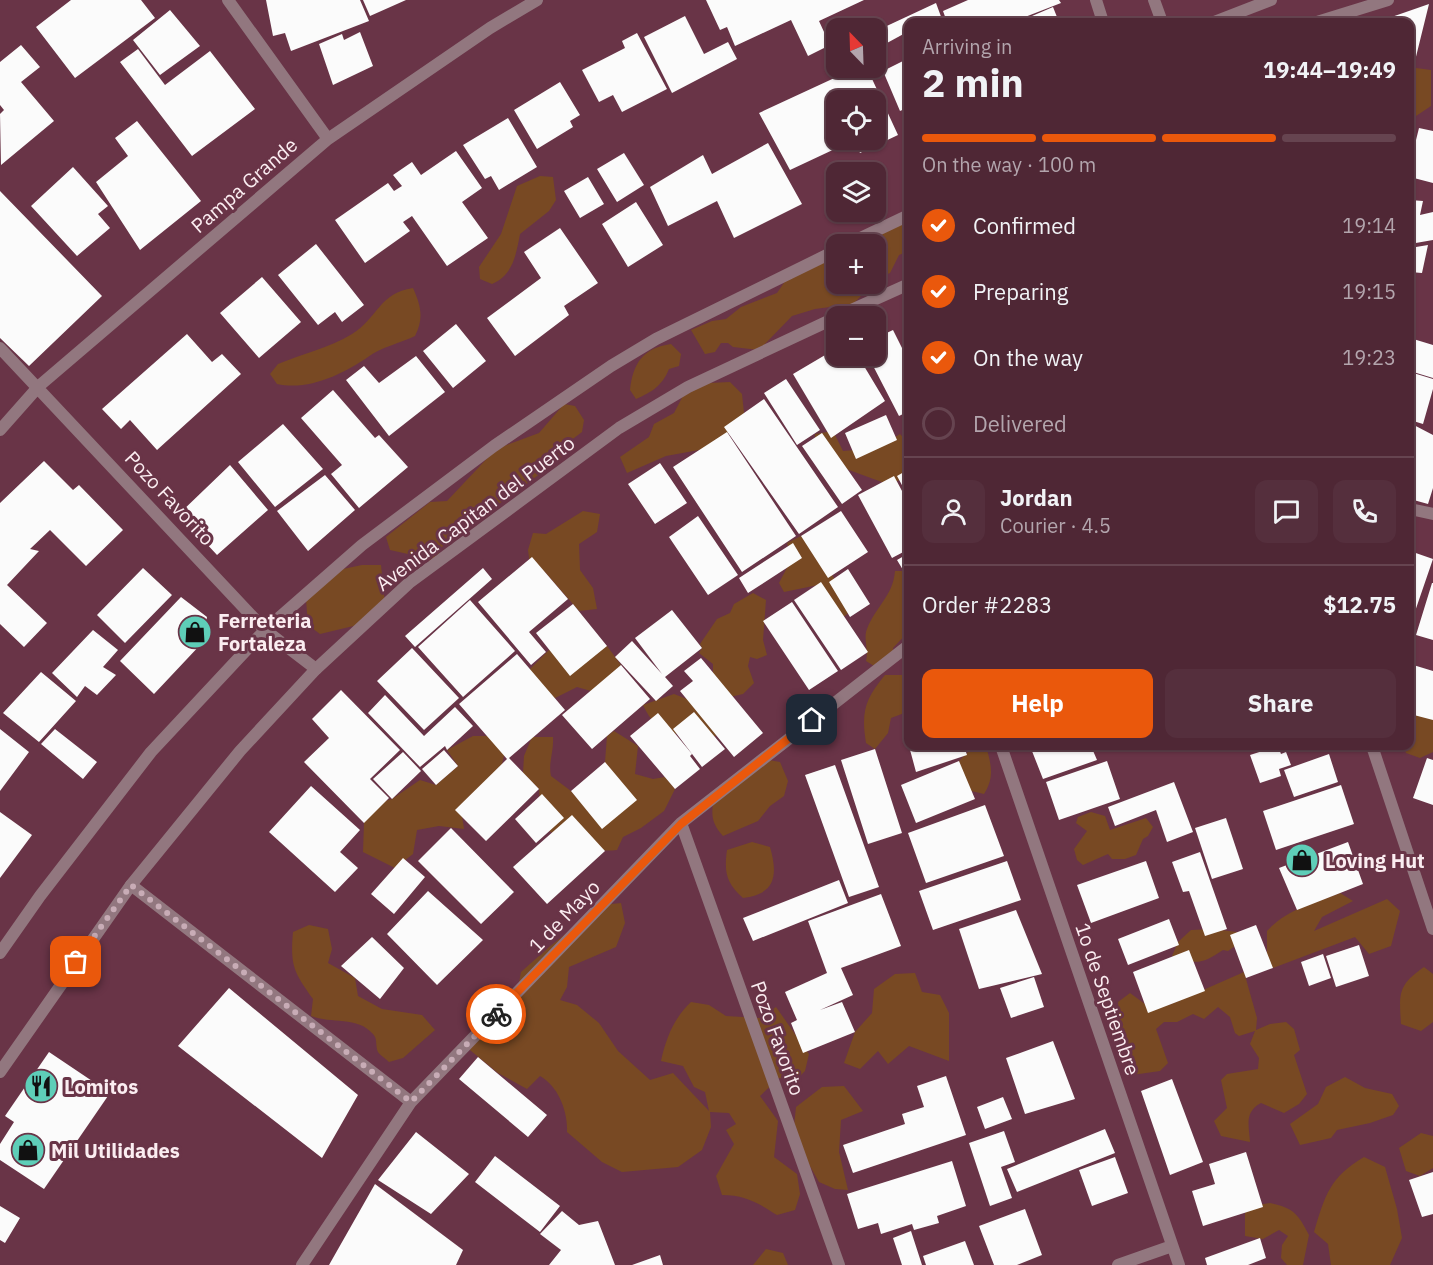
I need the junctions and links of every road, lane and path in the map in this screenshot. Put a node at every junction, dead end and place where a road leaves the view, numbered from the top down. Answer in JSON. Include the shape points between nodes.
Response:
{"nodes":[{"id":1,"x":228,"y":0,"type":"edge"},
{"id":2,"x":537,"y":0,"type":"edge"},
{"id":3,"x":1096,"y":0,"type":"edge"},
{"id":4,"x":1154,"y":0,"type":"edge"},
{"id":5,"x":1271,"y":0,"type":"edge"},
{"id":6,"x":1388,"y":0,"type":"edge"},
{"id":7,"x":1102,"y":18,"type":"edge"},
{"id":8,"x":1161,"y":18,"type":"edge"},
{"id":9,"x":1224,"y":18,"type":"edge"},
{"id":10,"x":1330,"y":18,"type":"edge"},
{"id":11,"x":328,"y":139,"type":"junction"},
{"id":12,"x":904,"y":217,"type":"edge"},
{"id":13,"x":869,"y":234,"type":"edge"},
{"id":14,"x":826,"y":255,"type":"edge"},
{"id":15,"x":904,"y":286,"type":"edge"},
{"id":16,"x":861,"y":306,"type":"edge"},
{"id":17,"x":826,"y":322,"type":"edge"},
{"id":18,"x":0,"y":348,"type":"edge"},
{"id":19,"x":39,"y":386,"type":"junction"},
{"id":20,"x":0,"y":430,"type":"edge"},
{"id":21,"x":1414,"y":510,"type":"edge"},
{"id":22,"x":1433,"y":514,"type":"edge"},
{"id":23,"x":265,"y":630,"type":"junction"},
{"id":24,"x":904,"y":649,"type":"edge"},
{"id":25,"x":316,"y":669,"type":"junction"},
{"id":26,"x":1002,"y":750,"type":"edge"},
{"id":27,"x":1373,"y":750,"type":"edge"},
{"id":28,"x":681,"y":824,"type":"junction"},
{"id":29,"x":131,"y":885,"type":"junction"},
{"id":30,"x":1433,"y":929,"type":"edge"},
{"id":31,"x":0,"y":953,"type":"edge"},
{"id":32,"x":0,"y":1072,"type":"edge"},
{"id":33,"x":411,"y":1102,"type":"junction"},
{"id":34,"x":1172,"y":1246,"type":"junction"},
{"id":35,"x":302,"y":1265,"type":"edge"},
{"id":36,"x":839,"y":1265,"type":"edge"},
{"id":37,"x":1118,"y":1265,"type":"edge"},
{"id":38,"x":1179,"y":1265,"type":"edge"}],
"edges":[{"from":1,"to":11,"type":"street"},
{"from":2,"to":11,"type":"street","name":"Pampa Grande"},
{"from":3,"to":7,"type":"street"},
{"from":4,"to":8,"type":"street"},
{"from":5,"to":9,"type":"street"},
{"from":6,"to":10,"type":"street"},
{"from":11,"to":19,"type":"street","name":"Pampa Grande"},
{"from":12,"to":13,"type":"street"},
{"from":14,"to":23,"type":"street","name":"Avenida Capitan del Puerto","via":[[656,339],[611,366],[494,446],[362,545]]},
{"from":15,"to":16,"type":"street","name":"Avenida Capitan del Puerto"},
{"from":17,"to":25,"type":"street","name":"Avenida Capitan del Puerto","via":[[688,387],[619,428],[409,583]]},
{"from":18,"to":19,"type":"street","name":"Pozo Favorito"},
{"from":19,"to":20,"type":"street","name":"Pampa Grande"},
{"from":19,"to":23,"type":"street","name":"Pozo Favorito"},
{"from":21,"to":22,"type":"street"},
{"from":23,"to":25,"type":"street","name":"Pozo Favorito"},
{"from":23,"to":31,"type":"street","name":"Avenida Capitan del Puerto","via":[[152,752]]},
{"from":24,"to":28,"type":"street","name":"1 de Mayo"},
{"from":25,"to":29,"type":"street","name":"Avenida Capitan del Puerto","via":[[240,751]]},
{"from":26,"to":34,"type":"street","name":"1o de Septiembre"},
{"from":27,"to":30,"type":"street"},
{"from":28,"to":33,"type":"street","name":"1 de Mayo"},
{"from":28,"to":36,"type":"street","name":"Pozo Favorito"},
{"from":29,"to":32,"type":"street","name":"Avenida Capitan del Puerto"},
{"from":29,"to":33,"type":"street"},
{"from":33,"to":35,"type":"street","name":"1 de Mayo"},
{"from":34,"to":37,"type":"street"},
{"from":34,"to":38,"type":"street","name":"1o de Septiembre"}]}
